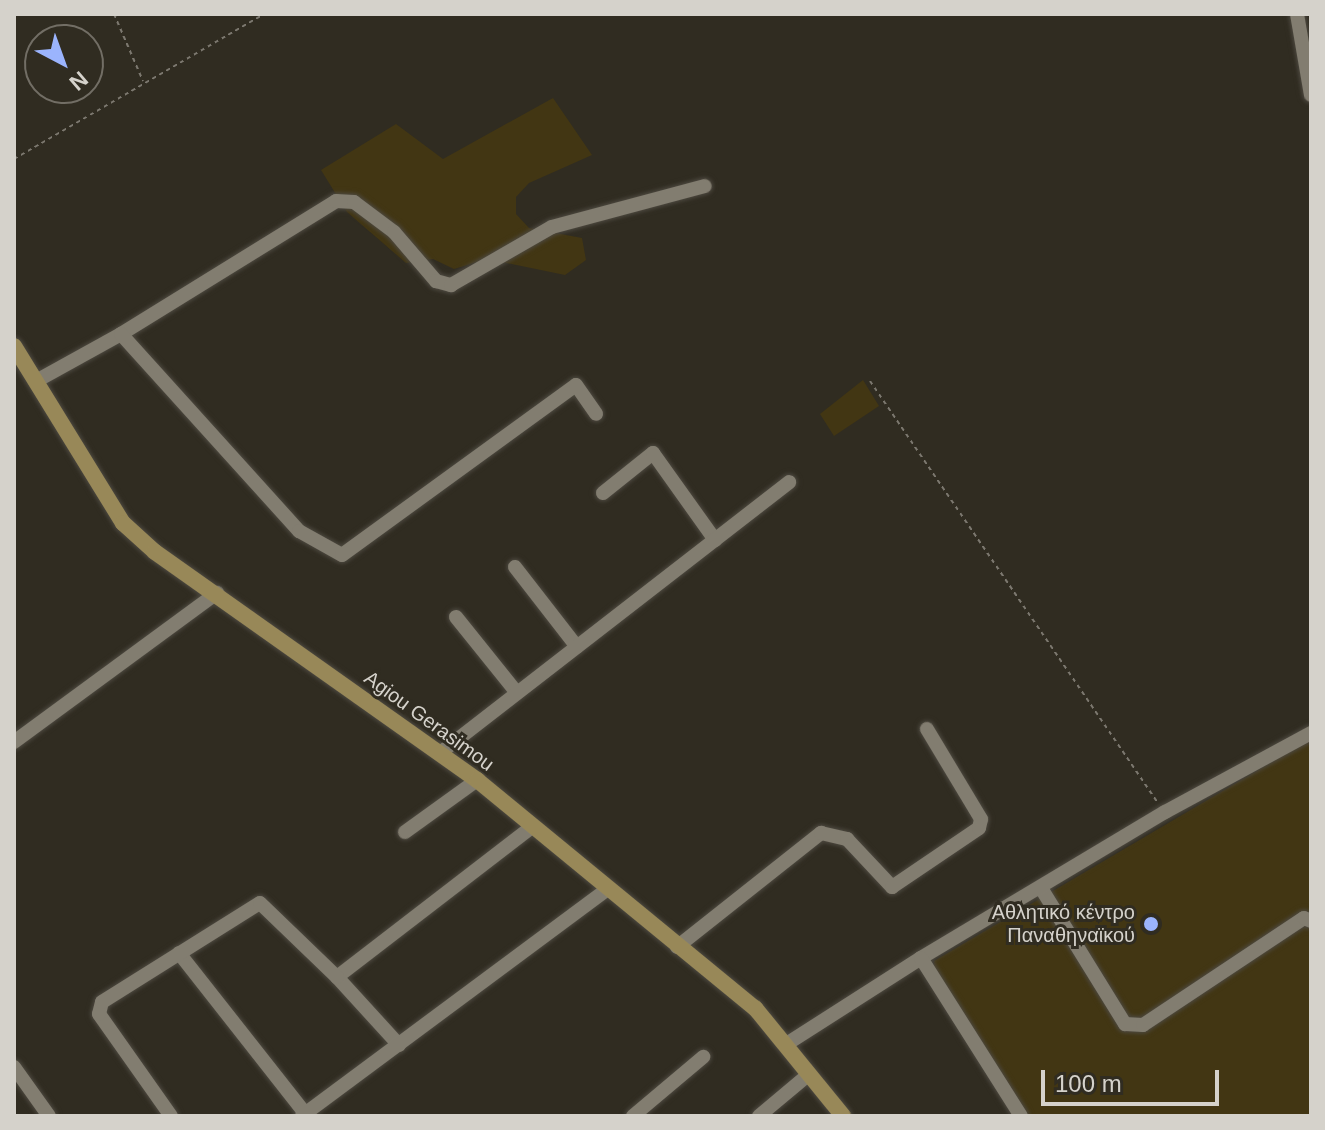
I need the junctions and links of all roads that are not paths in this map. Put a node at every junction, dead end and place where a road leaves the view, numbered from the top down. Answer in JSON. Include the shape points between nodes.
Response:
{"nodes":[{"id":1,"x":1297,"y":14,"type":"edge"},
{"id":2,"x":1311,"y":95,"type":"edge"},
{"id":3,"x":705,"y":186,"type":"dead end"},
{"id":4,"x":121,"y":334,"type":"junction"},
{"id":5,"x":14,"y":346,"type":"edge"},
{"id":6,"x":38,"y":380,"type":"junction"},
{"id":7,"x":596,"y":414,"type":"dead end"},
{"id":8,"x":789,"y":482,"type":"dead end"},
{"id":9,"x":603,"y":493,"type":"dead end"},
{"id":10,"x":715,"y":540,"type":"junction"},
{"id":11,"x":515,"y":567,"type":"dead end"},
{"id":12,"x":217,"y":593,"type":"junction"},
{"id":13,"x":456,"y":617,"type":"dead end"},
{"id":14,"x":577,"y":647,"type":"junction"},
{"id":15,"x":517,"y":693,"type":"junction"},
{"id":16,"x":927,"y":729,"type":"dead end"},
{"id":17,"x":1311,"y":733,"type":"edge"},
{"id":18,"x":14,"y":742,"type":"edge"},
{"id":19,"x":440,"y":753,"type":"junction"},
{"id":20,"x":477,"y":780,"type":"junction"},
{"id":21,"x":532,"y":827,"type":"junction"},
{"id":22,"x":405,"y":832,"type":"dead end"},
{"id":23,"x":1041,"y":888,"type":"junction"},
{"id":24,"x":608,"y":889,"type":"junction"},
{"id":25,"x":1311,"y":921,"type":"edge"},
{"id":26,"x":677,"y":947,"type":"junction"},
{"id":27,"x":179,"y":953,"type":"junction"},
{"id":28,"x":921,"y":958,"type":"junction"},
{"id":29,"x":337,"y":977,"type":"junction"},
{"id":30,"x":399,"y":1045,"type":"junction"},
{"id":31,"x":785,"y":1045,"type":"junction"},
{"id":32,"x":703,"y":1057,"type":"dead end"},
{"id":33,"x":14,"y":1067,"type":"edge"},
{"id":34,"x":808,"y":1075,"type":"junction"},
{"id":35,"x":303,"y":1115,"type":"edge"},
{"id":36,"x":49,"y":1116,"type":"edge"},
{"id":37,"x":171,"y":1116,"type":"edge"},
{"id":38,"x":633,"y":1116,"type":"edge"},
{"id":39,"x":759,"y":1116,"type":"edge"},
{"id":40,"x":843,"y":1116,"type":"edge"},
{"id":41,"x":1021,"y":1116,"type":"edge"}],
"edges":[{"from":1,"to":2,"type":"street"},
{"from":3,"to":4,"type":"street","via":[[552,227],[451,285],[436,281],[394,232],[354,202],[336,201]]},
{"from":4,"to":6,"type":"street"},
{"from":4,"to":7,"type":"street","via":[[299,531],[332,553],[351,550],[576,385]]},
{"from":5,"to":6,"type":"street","name":"Agiou Gerasimou"},
{"from":6,"to":12,"type":"street","name":"Agiou Gerasimou","via":[[123,523],[155,552]]},
{"from":8,"to":10,"type":"street"},
{"from":9,"to":10,"type":"street","via":[[653,453]]},
{"from":10,"to":14,"type":"street"},
{"from":11,"to":14,"type":"street"},
{"from":12,"to":18,"type":"street"},
{"from":12,"to":19,"type":"street","name":"Agiou Gerasimou"},
{"from":13,"to":15,"type":"street"},
{"from":14,"to":15,"type":"street"},
{"from":15,"to":19,"type":"street"},
{"from":16,"to":26,"type":"street","via":[[981,819],[979,828],[892,887],[847,839],[821,833]]},
{"from":17,"to":23,"type":"street","via":[[1165,812]]},
{"from":19,"to":20,"type":"street","name":"Agiou Gerasimou"},
{"from":20,"to":21,"type":"street","name":"Agiou Gerasimou"},
{"from":20,"to":22,"type":"street"},
{"from":21,"to":24,"type":"street","name":"Agiou Gerasimou"},
{"from":21,"to":29,"type":"street"},
{"from":23,"to":25,"type":"street","via":[[1125,1024],[1143,1025],[1304,918]]},
{"from":23,"to":28,"type":"street"},
{"from":24,"to":26,"type":"street","name":"Agiou Gerasimou"},
{"from":24,"to":30,"type":"street"},
{"from":26,"to":31,"type":"street","name":"Agiou Gerasimou","via":[[755,1008]]},
{"from":27,"to":29,"type":"street","via":[[260,903]]},
{"from":27,"to":35,"type":"street"},
{"from":27,"to":37,"type":"street","via":[[97,1007]]},
{"from":28,"to":31,"type":"street"},
{"from":28,"to":41,"type":"street"},
{"from":29,"to":30,"type":"street"},
{"from":30,"to":35,"type":"street"},
{"from":31,"to":34,"type":"street","name":"Agiou Gerasimou"},
{"from":32,"to":38,"type":"street"},
{"from":33,"to":36,"type":"street"},
{"from":34,"to":39,"type":"street"},
{"from":34,"to":40,"type":"street","name":"Agiou Gerasimou"}]}
